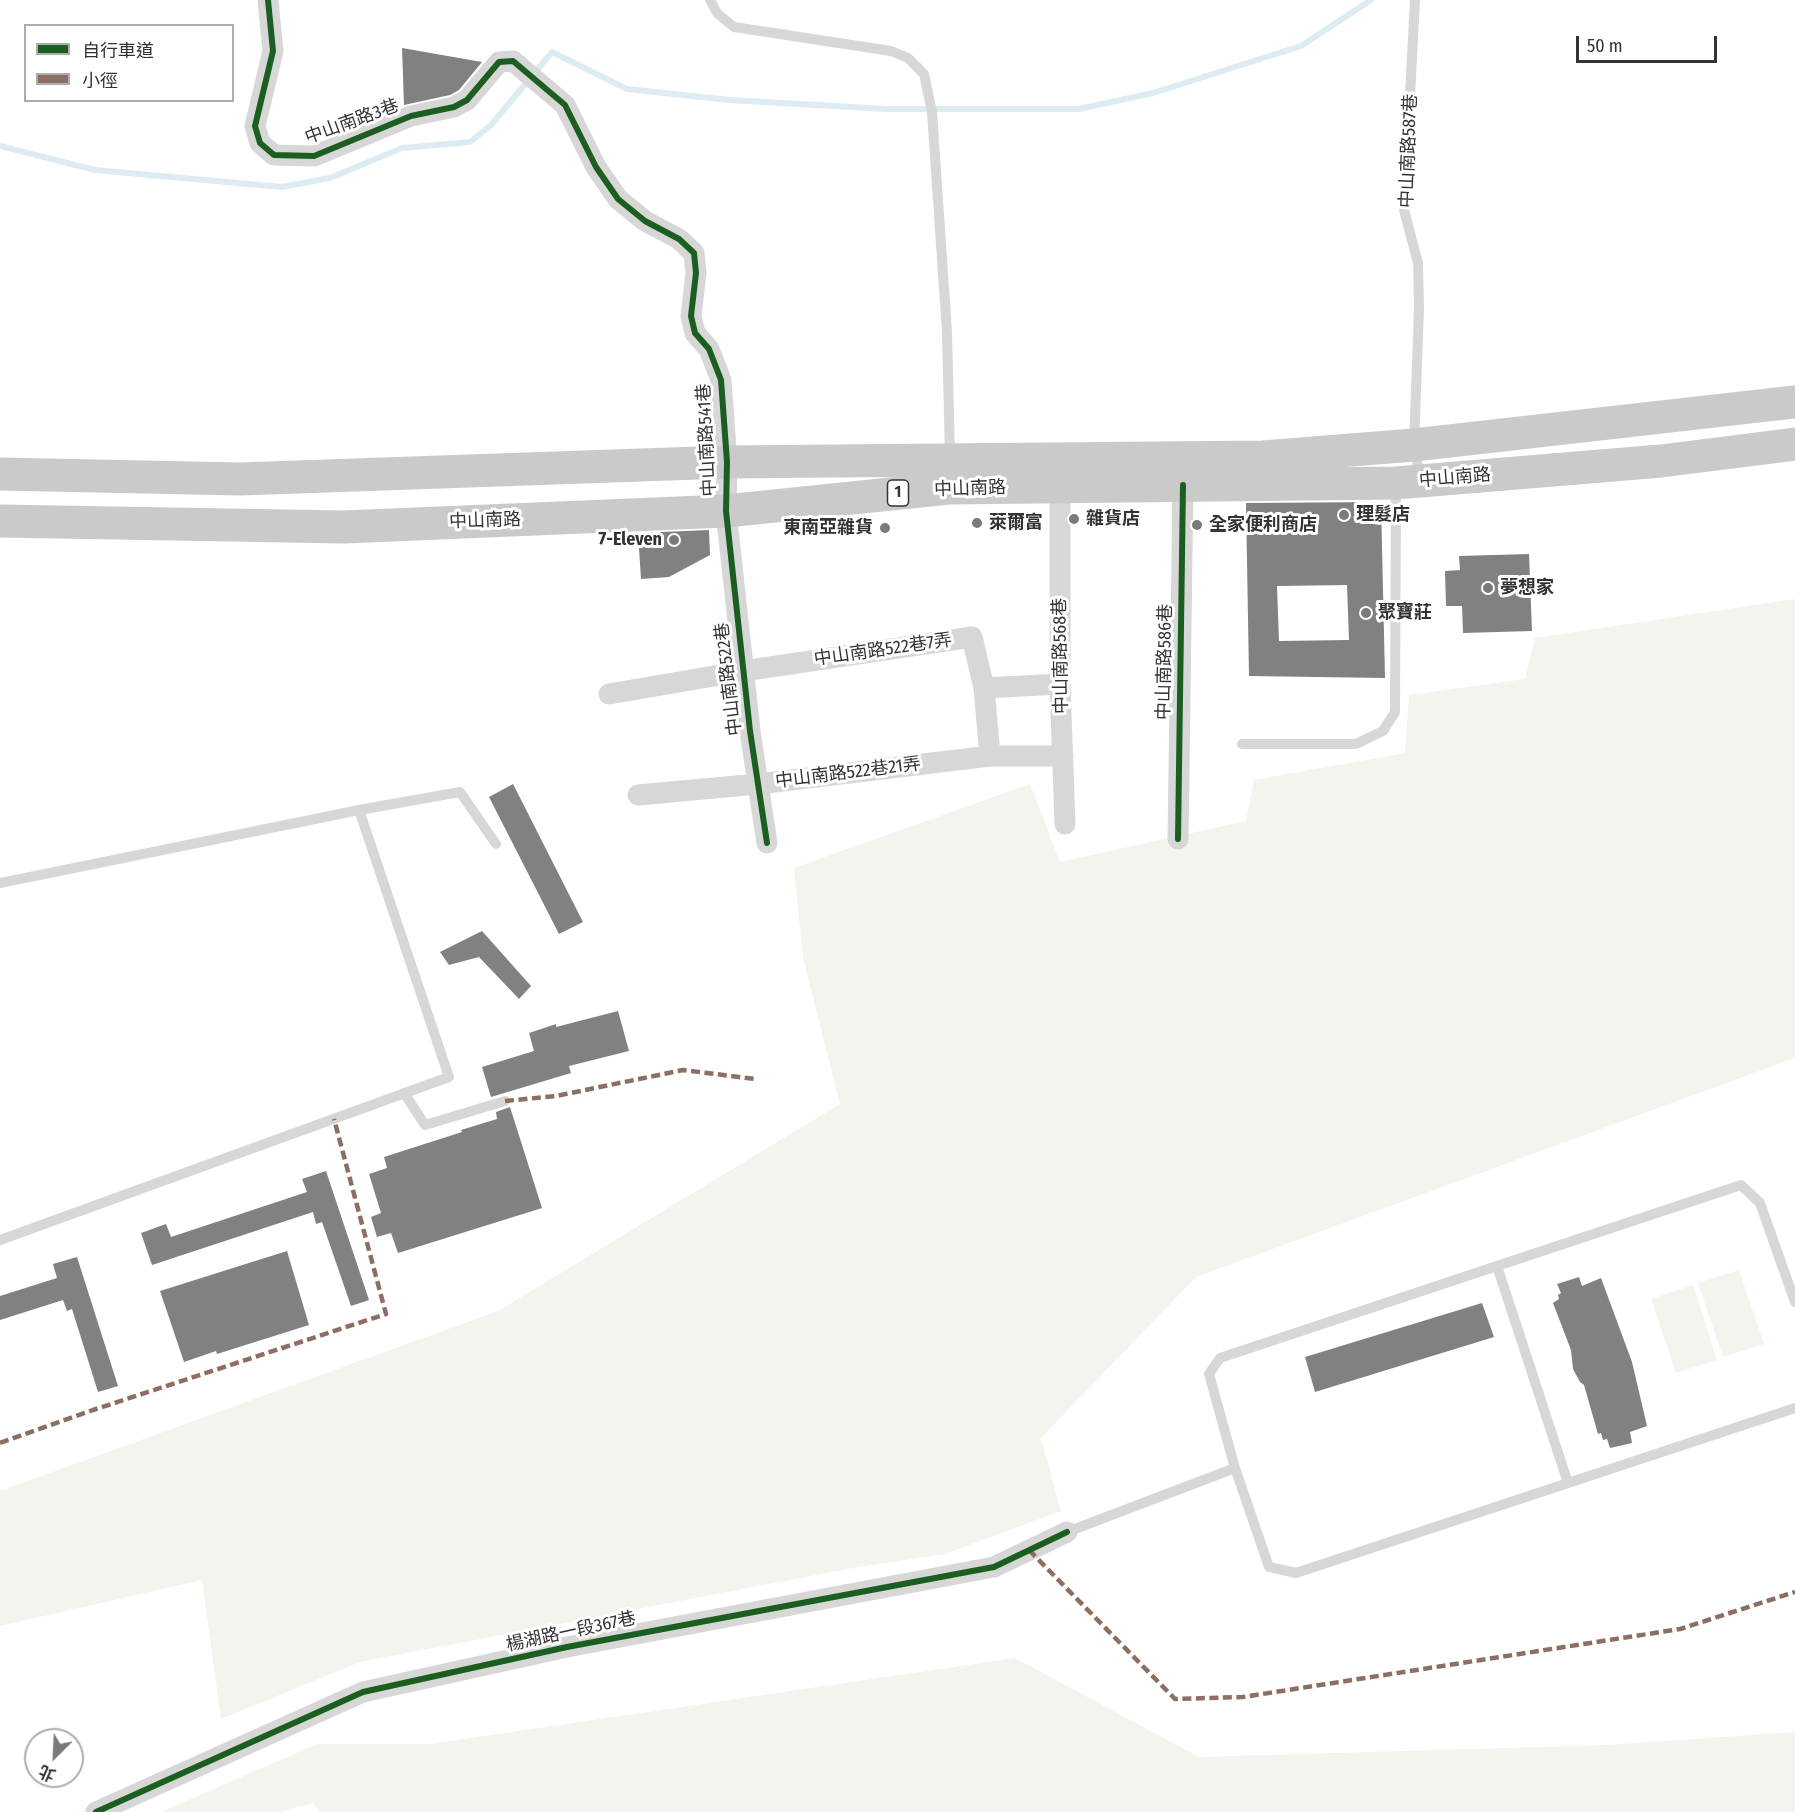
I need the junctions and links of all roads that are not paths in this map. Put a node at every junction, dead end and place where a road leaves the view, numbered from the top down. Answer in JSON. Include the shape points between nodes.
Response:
{"nodes":[{"id":1,"x":268,"y":0,"type":"edge"},
{"id":2,"x":710,"y":0,"type":"edge"},
{"id":3,"x":1415,"y":0,"type":"edge"},
{"id":4,"x":565,"y":105,"type":"joint"},
{"id":5,"x":1795,"y":402,"type":"edge"},
{"id":6,"x":1795,"y":444,"type":"edge"},
{"id":7,"x":1414,"y":445,"type":"junction"},
{"id":8,"x":727,"y":462,"type":"junction"},
{"id":9,"x":949,"y":473,"type":"junction"},
{"id":10,"x":0,"y":474,"type":"edge"},
{"id":11,"x":1408,"y":482,"type":"junction"},
{"id":12,"x":1183,"y":485,"type":"junction"},
{"id":13,"x":1060,"y":487,"type":"junction"},
{"id":14,"x":726,"y":511,"type":"junction"},
{"id":15,"x":0,"y":521,"type":"edge"},
{"id":16,"x":743,"y":670,"type":"junction"},
{"id":17,"x":1060,"y":684,"type":"junction"},
{"id":18,"x":984,"y":688,"type":"junction"},
{"id":19,"x":609,"y":694,"type":"dead end"},
{"id":20,"x":1242,"y":744,"type":"dead end"},
{"id":21,"x":990,"y":756,"type":"junction"},
{"id":22,"x":1063,"y":756,"type":"junction"},
{"id":23,"x":758,"y":784,"type":"junction"},
{"id":24,"x":638,"y":795,"type":"dead end"},
{"id":25,"x":359,"y":810,"type":"junction"},
{"id":26,"x":1065,"y":824,"type":"dead end"},
{"id":27,"x":1178,"y":839,"type":"dead end"},
{"id":28,"x":767,"y":843,"type":"dead end"},
{"id":29,"x":496,"y":844,"type":"dead end"},
{"id":30,"x":0,"y":883,"type":"edge"},
{"id":31,"x":404,"y":1093,"type":"junction"},
{"id":32,"x":505,"y":1101,"type":"dead end"},
{"id":33,"x":0,"y":1240,"type":"edge"},
{"id":34,"x":1497,"y":1266,"type":"junction"},
{"id":35,"x":1793,"y":1289,"type":"edge"},
{"id":36,"x":1795,"y":1302,"type":"edge"},
{"id":37,"x":1795,"y":1408,"type":"edge"},
{"id":38,"x":1235,"y":1468,"type":"junction"},
{"id":39,"x":1568,"y":1483,"type":"junction"},
{"id":40,"x":1067,"y":1532,"type":"joint"},
{"id":41,"x":96,"y":1812,"type":"edge"}],
"edges":[{"from":1,"to":4,"type":"street","name":"中山南路3巷","via":[[273,51],[255,126],[260,143],[274,154],[314,156],[411,116],[454,107],[467,100],[499,62],[513,60]]},
{"from":2,"to":9,"type":"lane","via":[[717,13],[734,27],[891,51],[908,58],[924,74],[933,112],[947,332]]},
{"from":3,"to":7,"type":"lane","name":"中山南路587巷","via":[[1404,210],[1418,263]]},
{"from":4,"to":8,"type":"street","name":"中山南路541巷","via":[[596,167],[618,199],[694,253],[691,316],[695,333],[709,349],[721,380]]},
{"from":5,"to":7,"type":"main road","name":"中山南路","number":"1"},
{"from":6,"to":11,"type":"main road","name":"中山南路","number":"1","via":[[1661,461]]},
{"from":7,"to":9,"type":"main road","name":"中山南路","number":"1"},
{"from":7,"to":11,"type":"lane","name":"中山南路587巷"},
{"from":8,"to":9,"type":"main road","name":"中山南路","number":"1"},
{"from":8,"to":10,"type":"main road","name":"中山南路","number":"1","via":[[240,479]]},
{"from":8,"to":14,"type":"street","name":"中山南路541巷"},
{"from":9,"to":13,"type":"main road","name":"中山南路","number":"1"},
{"from":9,"to":14,"type":"main road","name":"中山南路","number":"1"},
{"from":11,"to":12,"type":"main road","name":"中山南路","number":"1"},
{"from":11,"to":20,"type":"lane","name":"中山南路587巷","via":[[1395,712],[1383,730],[1356,744]]},
{"from":12,"to":13,"type":"main road","name":"中山南路","number":"1"},
{"from":12,"to":27,"type":"street","name":"中山南路586巷"},
{"from":13,"to":17,"type":"street","name":"中山南路568巷"},
{"from":14,"to":15,"type":"main road","name":"中山南路","number":"1","via":[[344,527]]},
{"from":14,"to":16,"type":"street","name":"中山南路522巷"},
{"from":16,"to":18,"type":"street","name":"中山南路522巷7弄","via":[[972,637]]},
{"from":16,"to":19,"type":"street"},
{"from":16,"to":23,"type":"street","name":"中山南路522巷"},
{"from":17,"to":18,"type":"street"},
{"from":17,"to":22,"type":"street","name":"中山南路568巷"},
{"from":18,"to":21,"type":"street"},
{"from":21,"to":22,"type":"street","name":"中山南路522巷21弄"},
{"from":21,"to":23,"type":"street","name":"中山南路522巷21弄"},
{"from":22,"to":26,"type":"street","name":"中山南路568巷"},
{"from":23,"to":24,"type":"street","name":"中山南路522巷21弄"},
{"from":23,"to":28,"type":"street","name":"中山南路522巷"},
{"from":25,"to":29,"type":"lane","via":[[460,792]]},
{"from":25,"to":30,"type":"lane"},
{"from":25,"to":31,"type":"lane","via":[[449,1077]]},
{"from":31,"to":32,"type":"lane","via":[[425,1125]]},
{"from":31,"to":33,"type":"lane"},
{"from":34,"to":35,"type":"lane","via":[[1741,1185],[1760,1203]]},
{"from":34,"to":38,"type":"lane","via":[[1220,1358],[1209,1374]]},
{"from":34,"to":39,"type":"lane"},
{"from":35,"to":36,"type":"lane"},
{"from":37,"to":39,"type":"lane"},
{"from":38,"to":39,"type":"lane","via":[[1269,1567],[1296,1573]]},
{"from":38,"to":40,"type":"lane"},
{"from":40,"to":41,"type":"street","name":"楊湖路一段367巷","via":[[994,1567],[567,1647],[363,1692]]}]}
